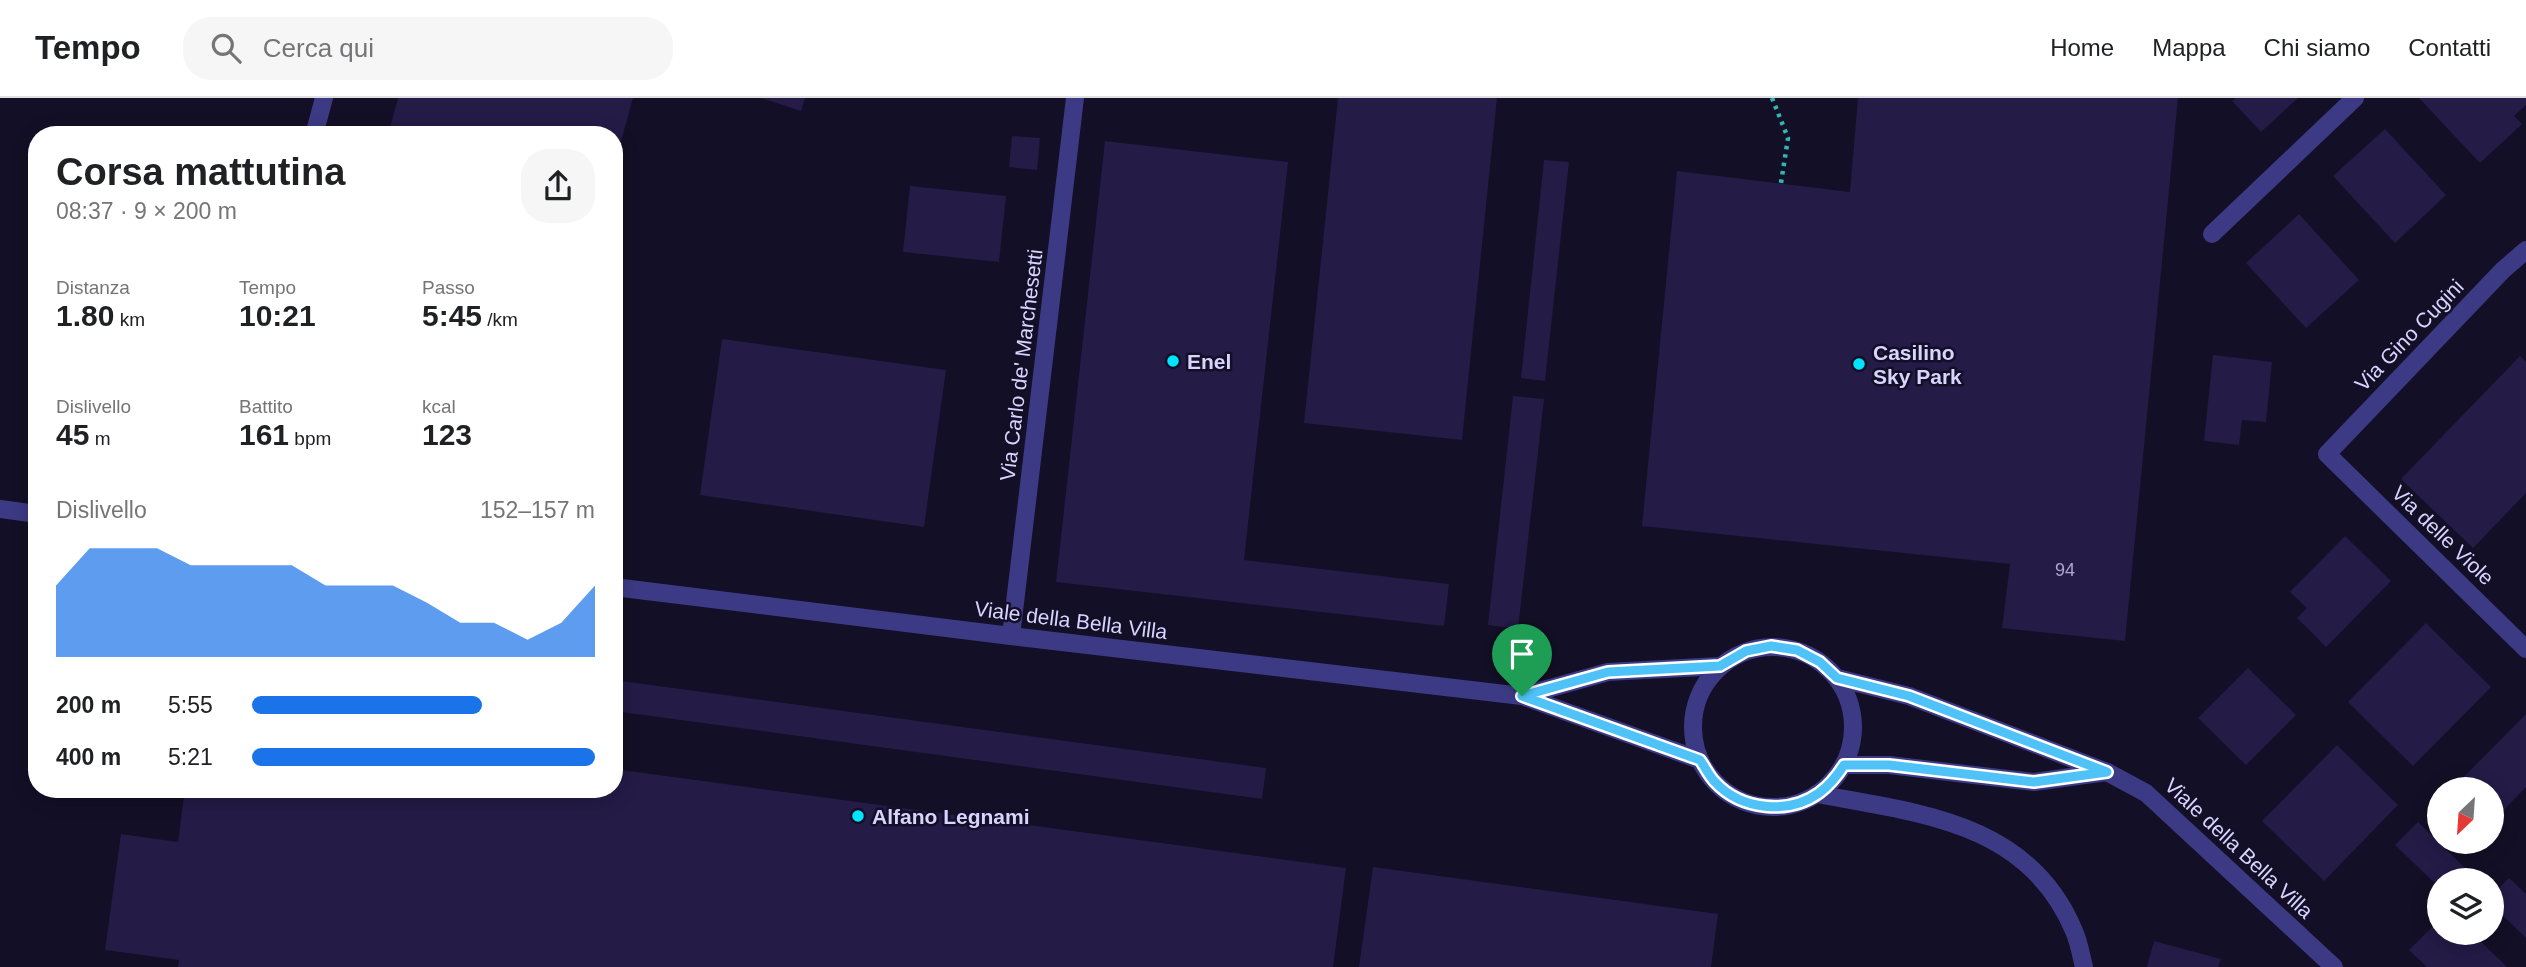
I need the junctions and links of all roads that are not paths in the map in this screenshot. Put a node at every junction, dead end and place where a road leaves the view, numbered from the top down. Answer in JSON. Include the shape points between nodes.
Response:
{"nodes":[{"id":1,"x":324,"y":98,"type":"edge"},
{"id":2,"x":1075,"y":98,"type":"edge"},
{"id":3,"x":2355,"y":98,"type":"edge"},
{"id":4,"x":316,"y":126,"type":"edge"},
{"id":5,"x":2212,"y":234,"type":"dead end"},
{"id":6,"x":2526,"y":250,"type":"edge"},
{"id":7,"x":2327,"y":454,"type":"joint"},
{"id":8,"x":0,"y":509,"type":"edge"},
{"id":9,"x":28,"y":513,"type":"edge"},
{"id":10,"x":623,"y":588,"type":"edge"},
{"id":11,"x":1011,"y":636,"type":"junction"},
{"id":12,"x":2526,"y":649,"type":"edge"},
{"id":13,"x":1720,"y":666,"type":"junction"},
{"id":14,"x":1837,"y":678,"type":"junction"},
{"id":15,"x":1522,"y":696,"type":"junction"},
{"id":16,"x":1700,"y":760,"type":"junction"},
{"id":17,"x":1844,"y":765,"type":"junction"},
{"id":18,"x":2107,"y":772,"type":"junction"},
{"id":19,"x":1818,"y":794,"type":"junction"},
{"id":20,"x":2084,"y":967,"type":"edge"},
{"id":21,"x":2334,"y":967,"type":"edge"}],
"edges":[{"from":1,"to":4,"type":"street"},
{"from":2,"to":11,"type":"street","name":"Via Carlo de' Marchesetti"},
{"from":3,"to":5,"type":"street"},
{"from":6,"to":7,"type":"street","name":"Via Gino Cugini"},
{"from":7,"to":12,"type":"street","name":"Via delle Viole"},
{"from":8,"to":9,"type":"street"},
{"from":10,"to":11,"type":"street","name":"Viale della Bella Villa"},
{"from":11,"to":15,"type":"street","name":"Viale della Bella Villa"},
{"from":13,"to":14,"type":"street","name":"Viale della Bella Villa","via":[[1746,651],[1771,646],[1797,650]]},
{"from":13,"to":15,"type":"street","name":"Viale della Bella Villa","via":[[1608,672]]},
{"from":13,"to":16,"type":"street","name":"Viale della Bella Villa","via":[[1703,686],[1694,709],[1693,735]]},
{"from":14,"to":17,"type":"street","name":"Viale della Bella Villa","via":[[1853,720],[1852,743]]},
{"from":14,"to":18,"type":"street","name":"Viale della Bella Villa","via":[[1909,696]]},
{"from":15,"to":16,"type":"street","name":"Viale della Bella Villa"},
{"from":16,"to":19,"type":"street","name":"Viale della Bella Villa","via":[[1715,783],[1738,799],[1764,807],[1792,805]]},
{"from":17,"to":18,"type":"street","via":[[1889,765],[2034,782]]},
{"from":17,"to":19,"type":"street","name":"Viale della Bella Villa"},
{"from":18,"to":21,"type":"street","name":"Viale della Bella Villa","via":[[2146,793]]},
{"from":19,"to":20,"type":"street","via":[[1932,816],[1989,838],[2034,868],[2057,898],[2075,932]]}]}
